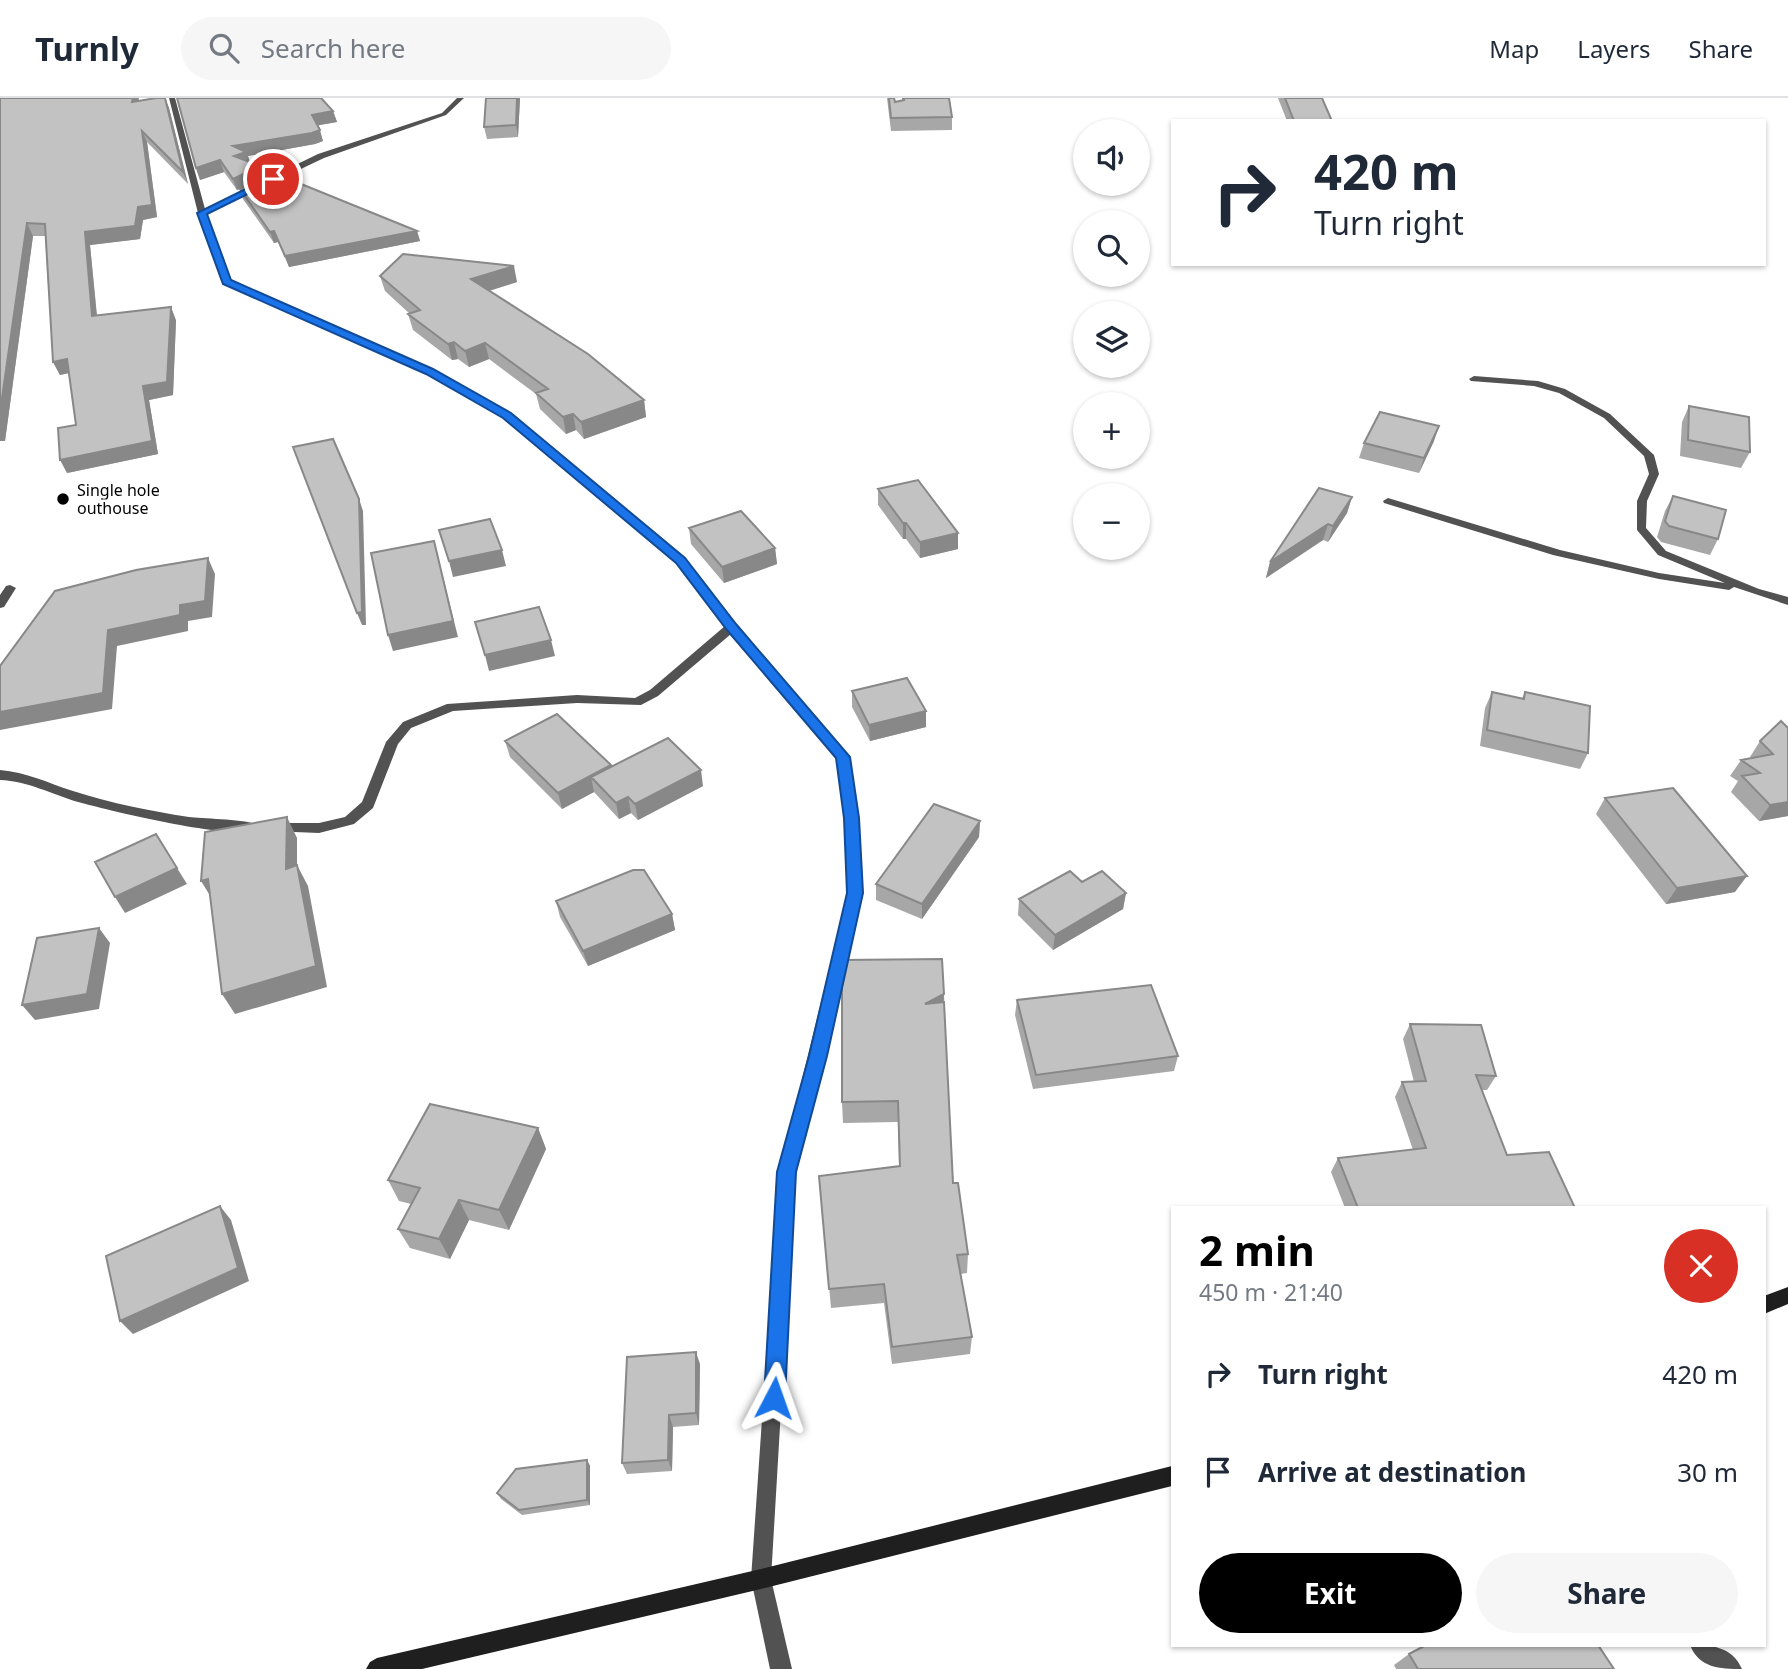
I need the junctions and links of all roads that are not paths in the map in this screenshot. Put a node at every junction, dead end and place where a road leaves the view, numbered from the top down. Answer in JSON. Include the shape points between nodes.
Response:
{"nodes":[{"id":1,"x":172,"y":98,"type":"edge"},
{"id":2,"x":460,"y":98,"type":"edge"},
{"id":3,"x":202,"y":213,"type":"junction"},
{"id":4,"x":1474,"y":379,"type":"dead end"},
{"id":5,"x":1388,"y":501,"type":"dead end"},
{"id":6,"x":10,"y":588,"type":"dead end"},
{"id":7,"x":1755,"y":591,"type":"junction"},
{"id":8,"x":1788,"y":601,"type":"edge"},
{"id":9,"x":0,"y":604,"type":"edge"},
{"id":10,"x":732,"y":627,"type":"junction"},
{"id":11,"x":0,"y":775,"type":"edge"},
{"id":12,"x":1788,"y":1295,"type":"edge"},
{"id":13,"x":1766,"y":1304,"type":"edge"},
{"id":14,"x":1171,"y":1476,"type":"edge"},
{"id":15,"x":761,"y":1579,"type":"junction"},
{"id":16,"x":1703,"y":1647,"type":"edge"},
{"id":17,"x":377,"y":1669,"type":"edge"},
{"id":18,"x":781,"y":1669,"type":"edge"},
{"id":19,"x":1731,"y":1669,"type":"edge"}],
"edges":[{"from":1,"to":3,"type":"street"},
{"from":2,"to":3,"type":"street","via":[[444,114],[321,156]]},
{"from":3,"to":10,"type":"street","via":[[227,282],[429,372],[507,415],[681,560]]},
{"from":4,"to":7,"type":"street","via":[[1535,383],[1562,391],[1607,416],[1648,455],[1654,474],[1642,501],[1641,528],[1662,553]]},
{"from":5,"to":7,"type":"street","via":[[1557,553]]},
{"from":6,"to":9,"type":"street"},
{"from":7,"to":8,"type":"street"},
{"from":10,"to":11,"type":"street","via":[[654,694],[637,702],[577,699],[451,707],[407,725],[393,742],[368,805],[349,821],[319,828],[182,821],[75,797],[20,775]]},
{"from":10,"to":15,"type":"street","via":[[843,757],[855,893],[787,1172]]},
{"from":12,"to":13,"type":"main road"},
{"from":14,"to":15,"type":"main road"},
{"from":15,"to":17,"type":"main road"},
{"from":15,"to":18,"type":"street"},
{"from":16,"to":19,"type":"street"}]}
